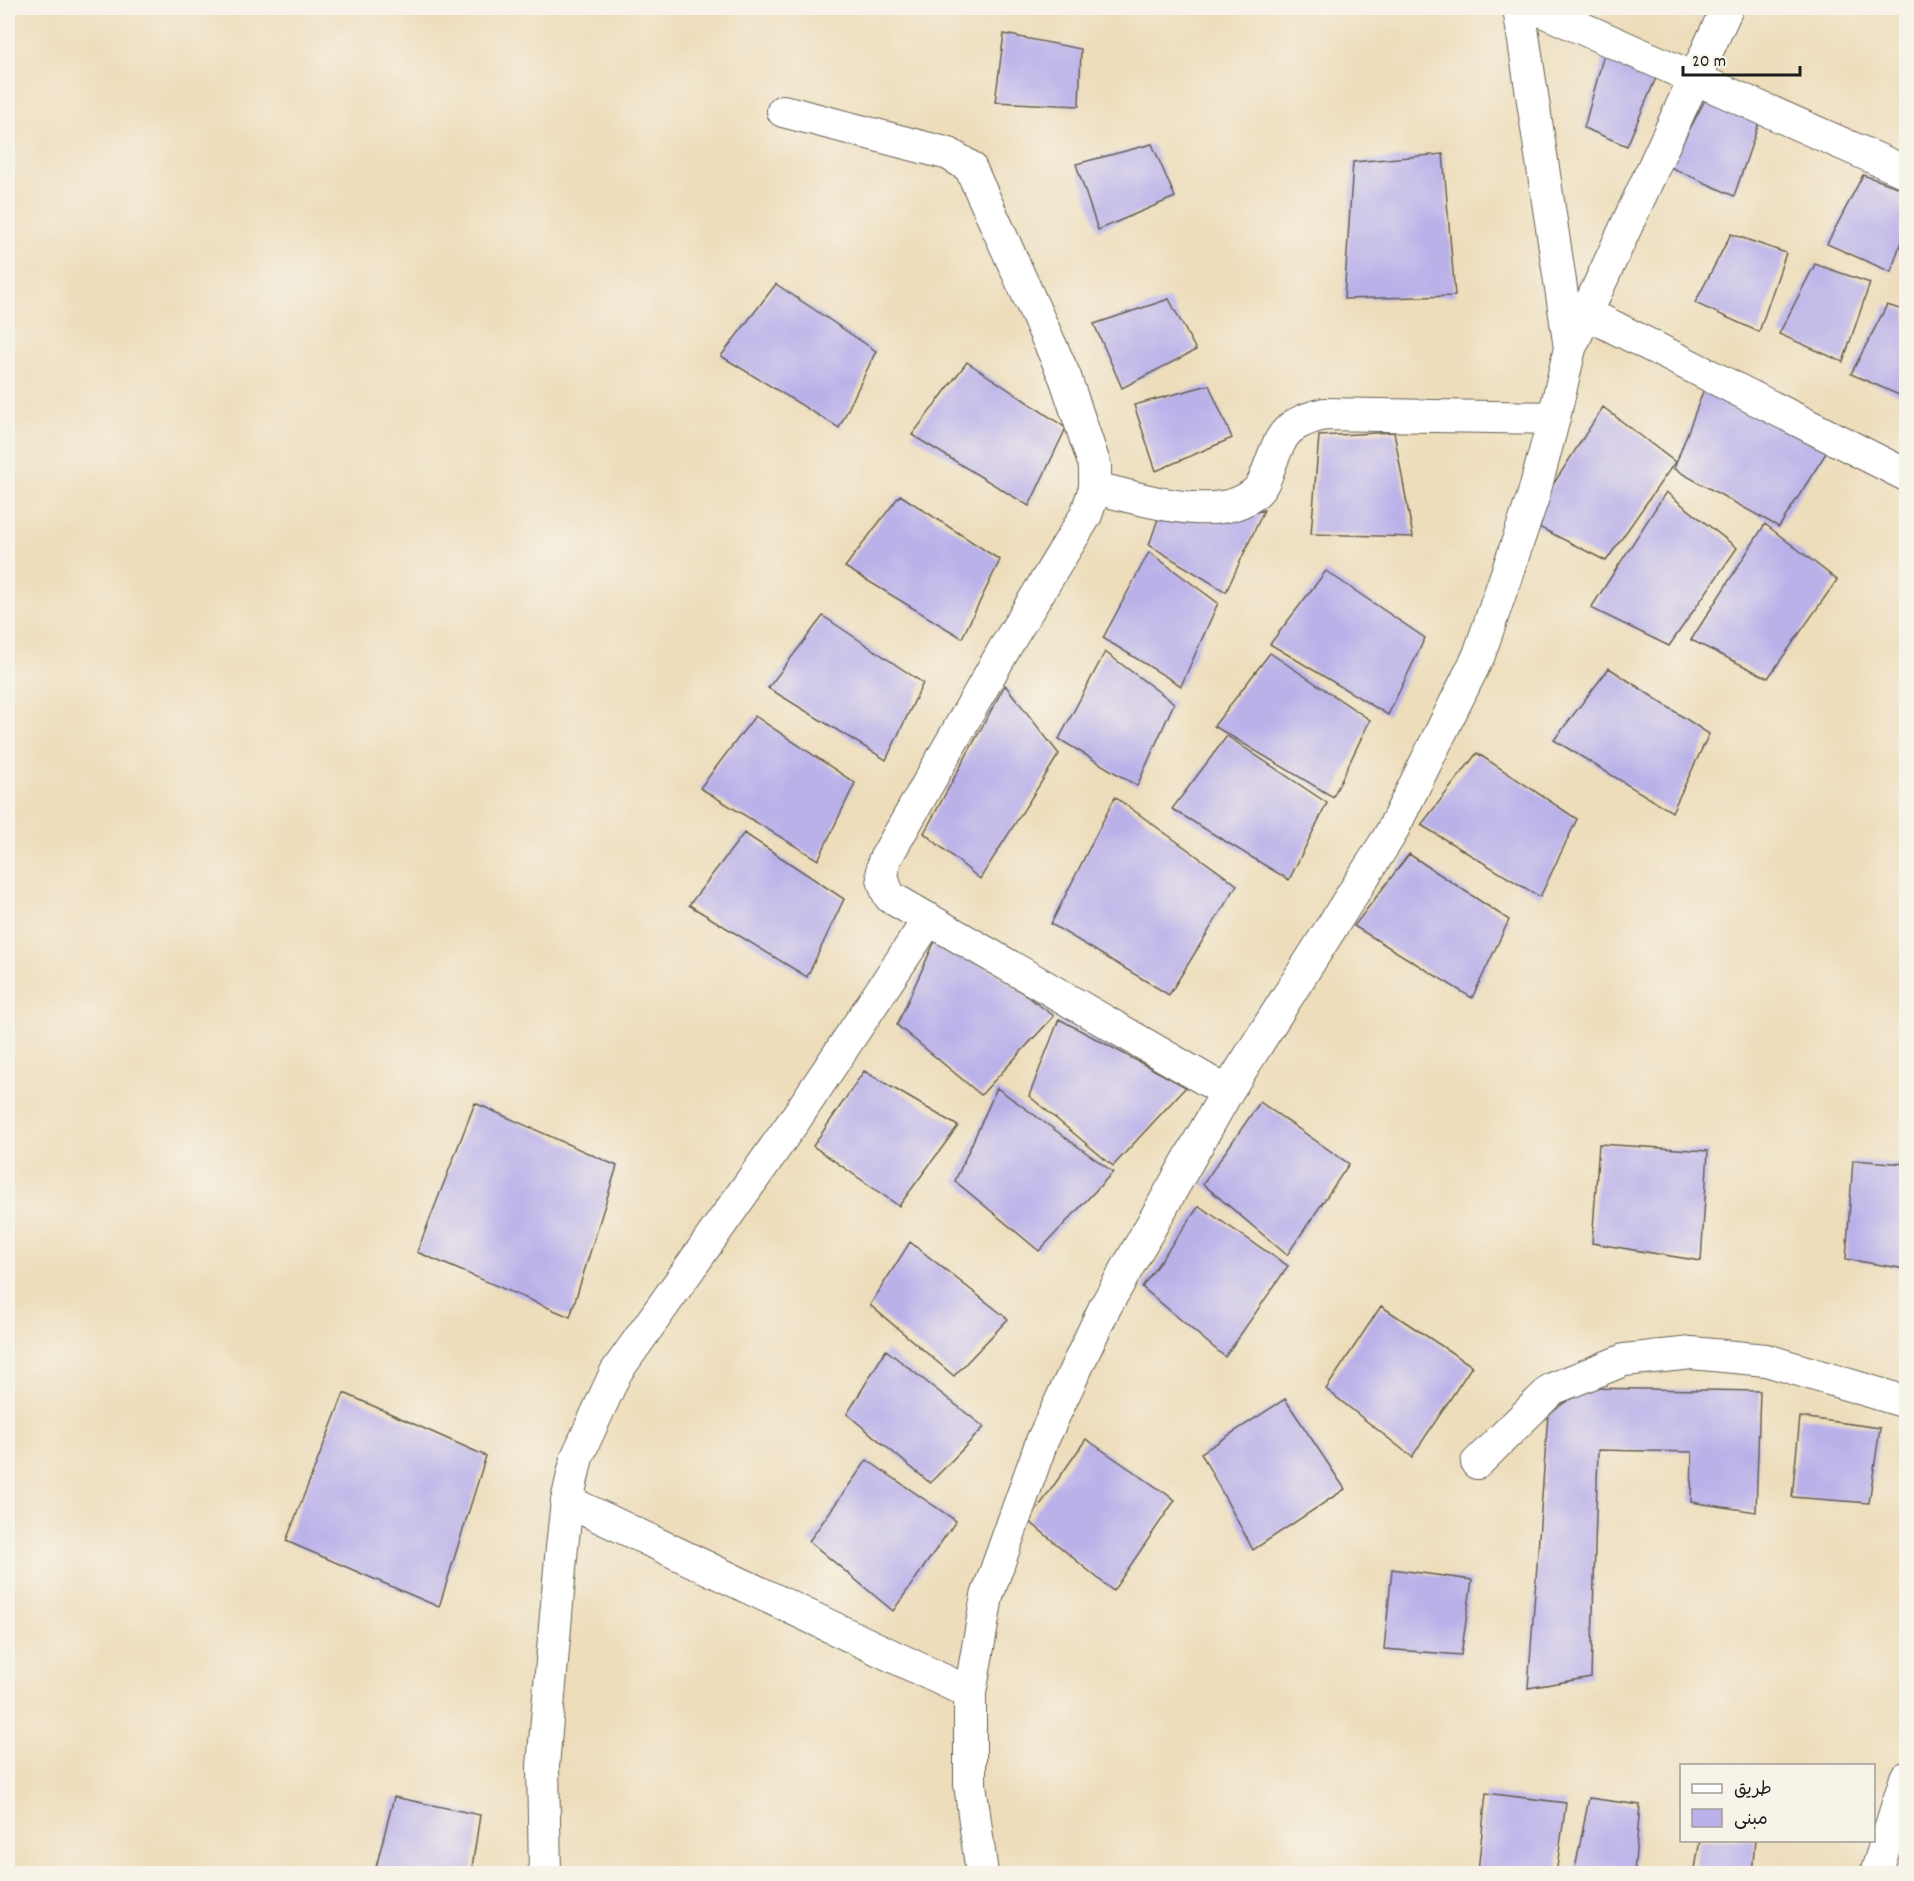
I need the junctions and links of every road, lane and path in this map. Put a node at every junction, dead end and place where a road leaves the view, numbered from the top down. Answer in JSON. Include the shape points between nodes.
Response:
{"nodes":[{"id":1,"x":1519,"y":8,"type":"edge"},
{"id":2,"x":1536,"y":8,"type":"edge"},
{"id":3,"x":1727,"y":8,"type":"edge"},
{"id":4,"x":1695,"y":79,"type":"junction"},
{"id":5,"x":783,"y":111,"type":"dead end"},
{"id":6,"x":1906,"y":172,"type":"edge"},
{"id":7,"x":1586,"y":312,"type":"junction"},
{"id":8,"x":1570,"y":348,"type":"junction"},
{"id":9,"x":1554,"y":418,"type":"junction"},
{"id":10,"x":1906,"y":475,"type":"edge"},
{"id":11,"x":1095,"y":488,"type":"junction"},
{"id":12,"x":929,"y":919,"type":"junction"},
{"id":13,"x":1227,"y":1092,"type":"junction"},
{"id":14,"x":1906,"y":1402,"type":"edge"},
{"id":15,"x":1477,"y":1463,"type":"dead end"},
{"id":16,"x":567,"y":1501,"type":"junction"},
{"id":17,"x":970,"y":1693,"type":"junction"},
{"id":18,"x":1906,"y":1778,"type":"edge"},
{"id":19,"x":545,"y":1874,"type":"edge"},
{"id":20,"x":982,"y":1874,"type":"edge"},
{"id":21,"x":1876,"y":1874,"type":"edge"}],
"edges":[{"from":1,"to":8,"type":"street"},
{"from":2,"to":4,"type":"street"},
{"from":3,"to":4,"type":"street"},
{"from":4,"to":6,"type":"street"},
{"from":4,"to":7,"type":"street"},
{"from":5,"to":11,"type":"street","via":[[949,154],[970,167],[1065,378],[1095,466]]},
{"from":7,"to":8,"type":"street"},
{"from":7,"to":10,"type":"street"},
{"from":8,"to":9,"type":"street"},
{"from":9,"to":11,"type":"street","via":[[1324,414],[1302,420],[1286,430],[1257,491],[1226,507],[1182,506]]},
{"from":9,"to":13,"type":"street","via":[[1533,497],[1479,655],[1390,835]]},
{"from":11,"to":12,"type":"street","via":[[1086,515],[1006,646],[884,861],[881,873],[890,897]]},
{"from":12,"to":13,"type":"street"},
{"from":12,"to":16,"type":"street","via":[[794,1121],[616,1372],[578,1457]]},
{"from":13,"to":17,"type":"street","via":[[1104,1309],[1042,1440],[987,1596]]},
{"from":14,"to":15,"type":"street","via":[[1766,1360],[1692,1353],[1624,1360],[1552,1389]]},
{"from":16,"to":17,"type":"street"},
{"from":16,"to":19,"type":"street","via":[[543,1766]]},
{"from":17,"to":20,"type":"street","via":[[970,1784]]},
{"from":18,"to":21,"type":"street"}]}
